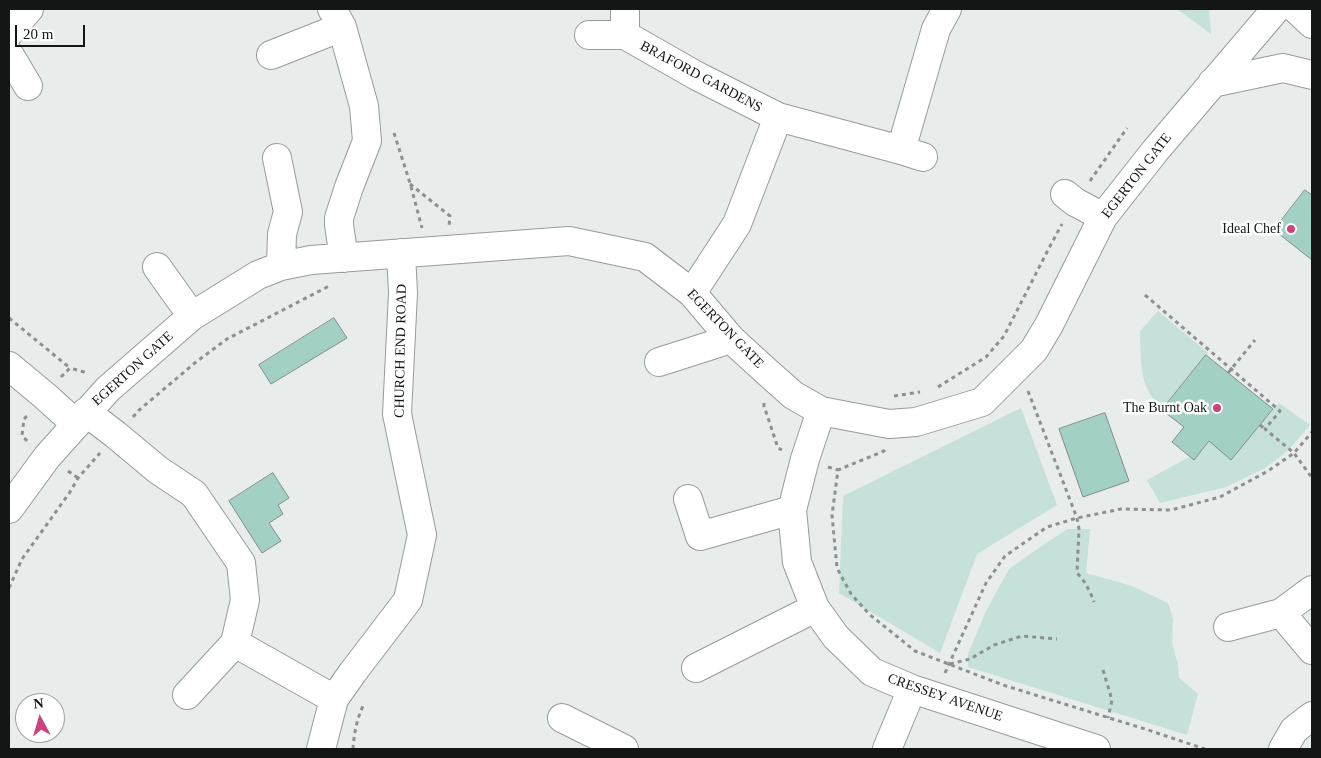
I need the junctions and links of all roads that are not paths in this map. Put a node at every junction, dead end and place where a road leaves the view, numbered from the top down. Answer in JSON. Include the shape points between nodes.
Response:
{"nodes":[{"id":1,"x":29,"y":9,"type":"edge"},
{"id":2,"x":948,"y":9,"type":"edge"},
{"id":3,"x":1276,"y":9,"type":"edge"},
{"id":4,"x":1296,"y":9,"type":"edge"},
{"id":5,"x":337,"y":18,"type":"edge"},
{"id":6,"x":625,"y":22,"type":"edge"},
{"id":7,"x":1312,"y":24,"type":"edge"},
{"id":8,"x":9,"y":33,"type":"edge"},
{"id":9,"x":589,"y":35,"type":"dead end"},
{"id":10,"x":9,"y":54,"type":"edge"},
{"id":11,"x":271,"y":55,"type":"dead end"},
{"id":12,"x":1312,"y":75,"type":"edge"},
{"id":13,"x":1212,"y":83,"type":"junction"},
{"id":14,"x":28,"y":86,"type":"dead end"},
{"id":15,"x":778,"y":117,"type":"junction"},
{"id":16,"x":277,"y":158,"type":"dead end"},
{"id":17,"x":1070,"y":198,"type":"road end"},
{"id":18,"x":1103,"y":218,"type":"junction"},
{"id":19,"x":401,"y":252,"type":"junction"},
{"id":20,"x":344,"y":258,"type":"junction"},
{"id":21,"x":281,"y":266,"type":"junction"},
{"id":22,"x":157,"y":267,"type":"dead end"},
{"id":23,"x":692,"y":293,"type":"junction"},
{"id":24,"x":192,"y":316,"type":"junction"},
{"id":25,"x":731,"y":339,"type":"junction"},
{"id":26,"x":659,"y":362,"type":"dead end"},
{"id":27,"x":9,"y":366,"type":"edge"},
{"id":28,"x":821,"y":411,"type":"junction"},
{"id":29,"x":81,"y":418,"type":"junction"},
{"id":30,"x":688,"y":499,"type":"dead end"},
{"id":31,"x":9,"y":509,"type":"edge"},
{"id":32,"x":792,"y":510,"type":"junction"},
{"id":33,"x":1312,"y":590,"type":"edge"},
{"id":34,"x":815,"y":608,"type":"junction"},
{"id":35,"x":1281,"y":613,"type":"junction"},
{"id":36,"x":1228,"y":627,"type":"dead end"},
{"id":37,"x":234,"y":643,"type":"junction"},
{"id":38,"x":1312,"y":650,"type":"edge"},
{"id":39,"x":696,"y":668,"type":"dead end"},
{"id":40,"x":924,"y":693,"type":"junction"},
{"id":41,"x":187,"y":695,"type":"dead end"},
{"id":42,"x":334,"y":699,"type":"junction"},
{"id":43,"x":1312,"y":716,"type":"edge"},
{"id":44,"x":562,"y":718,"type":"dead end"},
{"id":45,"x":322,"y":749,"type":"edge"},
{"id":46,"x":624,"y":749,"type":"edge"},
{"id":47,"x":887,"y":749,"type":"edge"},
{"id":48,"x":1096,"y":749,"type":"edge"},
{"id":49,"x":1283,"y":749,"type":"edge"}],
"edges":[{"from":1,"to":8,"type":"street"},
{"from":2,"to":15,"type":"street","name":"BRAFORD GARDENS","via":[[936,29],[912,154]]},
{"from":3,"to":13,"type":"street","name":"EGERTON GATE"},
{"from":4,"to":7,"type":"street"},
{"from":5,"to":11,"type":"street"},
{"from":5,"to":20,"type":"street","via":[[364,106],[366,141],[340,218]]},
{"from":6,"to":9,"type":"street","name":"BRAFORD GARDENS"},
{"from":6,"to":15,"type":"street","name":"BRAFORD GARDENS","via":[[696,76]]},
{"from":10,"to":14,"type":"street"},
{"from":12,"to":13,"type":"street","via":[[1283,68]]},
{"from":13,"to":18,"type":"street","name":"EGERTON GATE"},
{"from":15,"to":23,"type":"street","name":"BRAFORD GARDENS","via":[[737,224]]},
{"from":16,"to":21,"type":"street","via":[[288,212],[282,234]]},
{"from":17,"to":18,"type":"street"},
{"from":18,"to":28,"type":"street","name":"EGERTON GATE","via":[[1034,350],[982,402],[916,422],[889,424]]},
{"from":19,"to":20,"type":"street","name":"EGERTON GATE"},
{"from":19,"to":23,"type":"street","name":"EGERTON GATE","via":[[568,240],[645,256]]},
{"from":19,"to":42,"type":"street","name":"CHURCH END ROAD","via":[[403,294],[397,414],[422,535],[408,600]]},
{"from":20,"to":21,"type":"street","name":"EGERTON GATE"},
{"from":21,"to":24,"type":"street","name":"EGERTON GATE","via":[[258,275]]},
{"from":22,"to":24,"type":"street"},
{"from":23,"to":25,"type":"street","name":"EGERTON GATE"},
{"from":24,"to":29,"type":"street","name":"EGERTON GATE","via":[[108,389]]},
{"from":25,"to":26,"type":"street"},
{"from":25,"to":28,"type":"street","name":"EGERTON GATE","via":[[793,396]]},
{"from":27,"to":29,"type":"street","via":[[45,396]]},
{"from":28,"to":32,"type":"street","name":"CRESSEY AVENUE","via":[[804,459]]},
{"from":29,"to":31,"type":"street","name":"EGERTON GATE"},
{"from":29,"to":37,"type":"street","via":[[116,435],[158,470],[194,494],[240,563],[245,600]]},
{"from":30,"to":32,"type":"street","via":[[700,536]]},
{"from":32,"to":34,"type":"street","name":"CRESSEY AVENUE","via":[[797,562]]},
{"from":33,"to":35,"type":"street"},
{"from":34,"to":39,"type":"street"},
{"from":34,"to":40,"type":"street","name":"CRESSEY AVENUE","via":[[836,637],[872,672]]},
{"from":35,"to":36,"type":"street"},
{"from":35,"to":38,"type":"street"},
{"from":37,"to":41,"type":"street"},
{"from":37,"to":42,"type":"street"},
{"from":40,"to":47,"type":"street"},
{"from":40,"to":48,"type":"street","name":"CRESSEY AVENUE"},
{"from":42,"to":45,"type":"street","name":"CHURCH END ROAD"},
{"from":43,"to":49,"type":"street","via":[[1294,730]]},
{"from":44,"to":46,"type":"street"}]}
